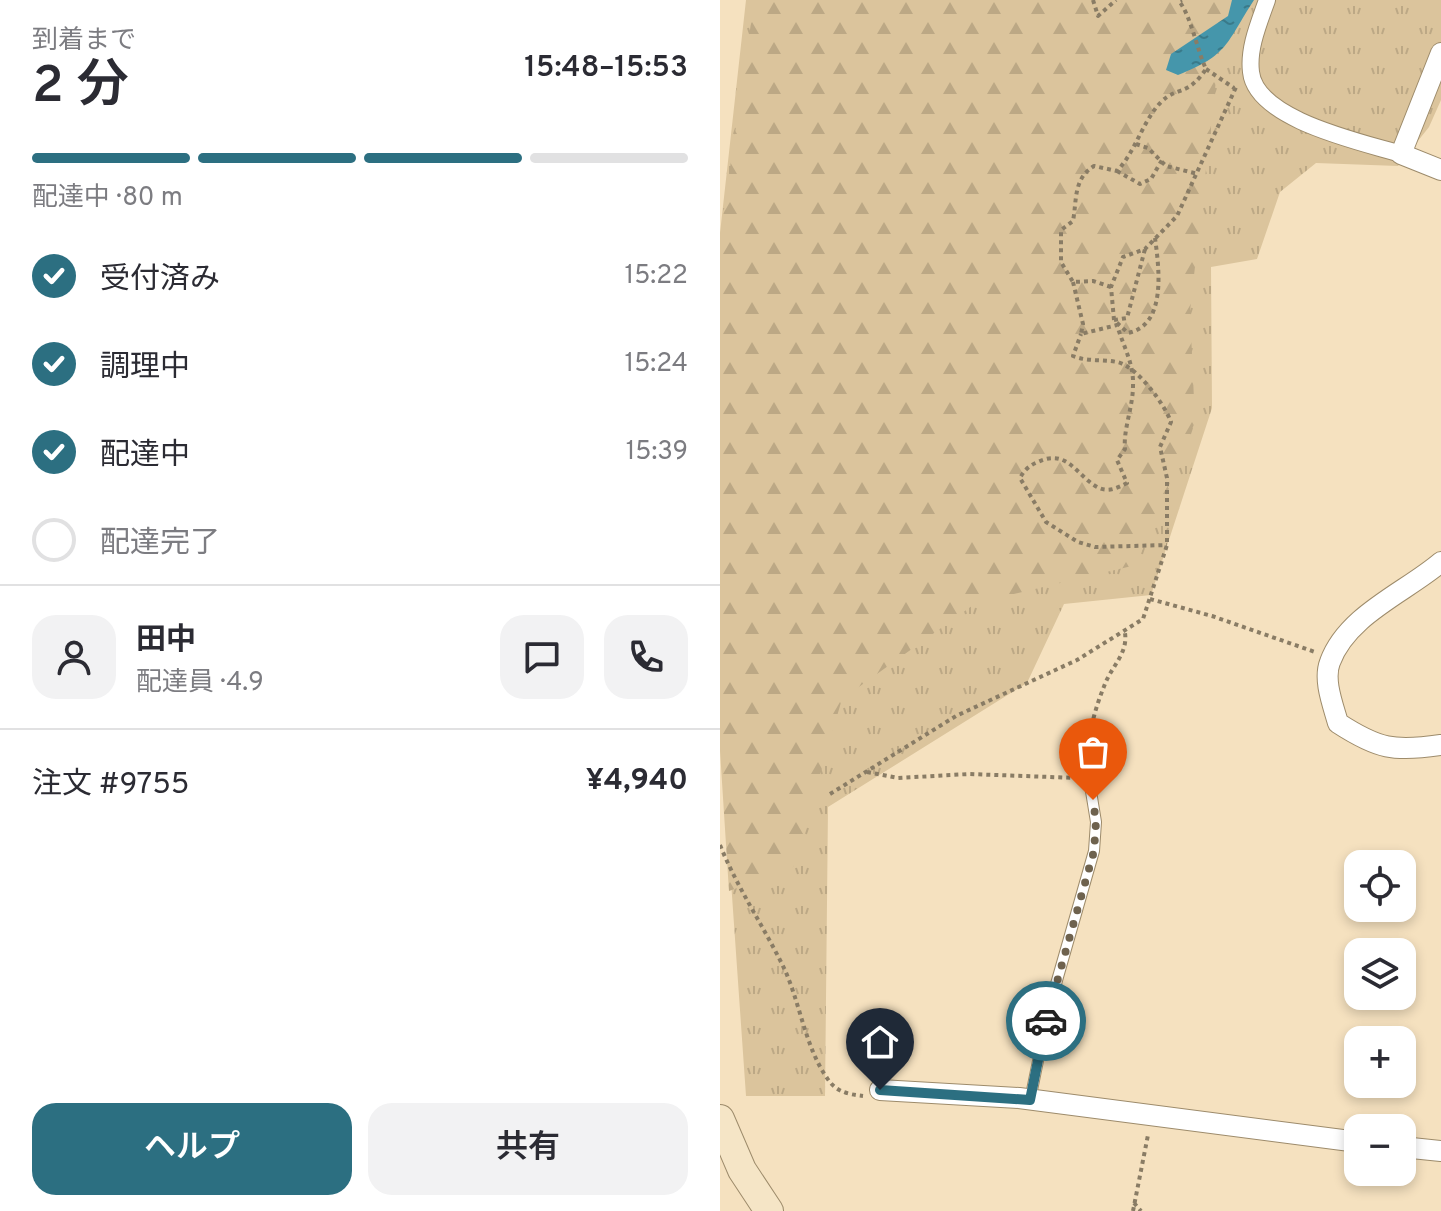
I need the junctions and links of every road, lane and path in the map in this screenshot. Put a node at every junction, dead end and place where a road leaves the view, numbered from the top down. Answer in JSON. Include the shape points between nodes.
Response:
{"nodes":[{"id":1,"x":1093,"y":0,"type":"edge"},
{"id":2,"x":1116,"y":0,"type":"edge"},
{"id":3,"x":1182,"y":0,"type":"edge"},
{"id":4,"x":1267,"y":0,"type":"edge"},
{"id":5,"x":1441,"y":53,"type":"edge"},
{"id":6,"x":1205,"y":68,"type":"junction"},
{"id":7,"x":1251,"y":72,"type":"junction"},
{"id":8,"x":1234,"y":88,"type":"junction"},
{"id":9,"x":1136,"y":144,"type":"junction"},
{"id":10,"x":1401,"y":154,"type":"junction"},
{"id":11,"x":1162,"y":160,"type":"junction"},
{"id":12,"x":1440,"y":167,"type":"edge"},
{"id":13,"x":1117,"y":171,"type":"junction"},
{"id":14,"x":1198,"y":174,"type":"junction"},
{"id":15,"x":1155,"y":238,"type":"junction"},
{"id":16,"x":1145,"y":249,"type":"junction"},
{"id":17,"x":1073,"y":282,"type":"junction"},
{"id":18,"x":1111,"y":287,"type":"junction"},
{"id":19,"x":1115,"y":323,"type":"junction"},
{"id":20,"x":1081,"y":334,"type":"junction"},
{"id":21,"x":1133,"y":368,"type":"junction"},
{"id":22,"x":1167,"y":545,"type":"junction"},
{"id":23,"x":1441,"y":562,"type":"edge"},
{"id":24,"x":1150,"y":599,"type":"junction"},
{"id":25,"x":1125,"y":633,"type":"junction"},
{"id":26,"x":1329,"y":663,"type":"junction"},
{"id":27,"x":1441,"y":745,"type":"edge"},
{"id":28,"x":866,"y":771,"type":"junction"},
{"id":29,"x":1089,"y":779,"type":"junction"},
{"id":30,"x":830,"y":794,"type":"dead end"},
{"id":31,"x":720,"y":845,"type":"edge"},
{"id":32,"x":880,"y":1090,"type":"joint"},
{"id":33,"x":1030,"y":1100,"type":"junction"},
{"id":34,"x":1152,"y":1116,"type":"junction"},
{"id":35,"x":720,"y":1119,"type":"edge"},
{"id":36,"x":1344,"y":1140,"type":"edge"},
{"id":37,"x":1416,"y":1148,"type":"edge"},
{"id":38,"x":1441,"y":1151,"type":"edge"},
{"id":39,"x":1134,"y":1203,"type":"junction"},
{"id":40,"x":769,"y":1211,"type":"edge"},
{"id":41,"x":1133,"y":1211,"type":"edge"},
{"id":42,"x":1141,"y":1211,"type":"edge"}],
"edges":[{"from":1,"to":2,"type":"path","via":[[1098,16]]},
{"from":3,"to":6,"type":"path"},
{"from":4,"to":7,"type":"street","via":[[1253,40]]},
{"from":5,"to":10,"type":"street"},
{"from":6,"to":8,"type":"path"},
{"from":6,"to":9,"type":"path","via":[[1193,88],[1162,102]]},
{"from":7,"to":8,"type":"path"},
{"from":7,"to":10,"type":"street","via":[[1257,94],[1285,114]]},
{"from":8,"to":14,"type":"path"},
{"from":9,"to":11,"type":"path"},
{"from":9,"to":13,"type":"path"},
{"from":10,"to":12,"type":"street"},
{"from":11,"to":13,"type":"path","via":[[1151,179],[1140,184]]},
{"from":11,"to":14,"type":"path","via":[[1166,166]]},
{"from":13,"to":17,"type":"path","via":[[1094,166],[1076,189],[1073,221],[1061,230],[1061,262]]},
{"from":14,"to":15,"type":"path","via":[[1177,216]]},
{"from":15,"to":16,"type":"path"},
{"from":15,"to":19,"type":"path","via":[[1159,284],[1152,318],[1141,330],[1128,333]]},
{"from":16,"to":18,"type":"path","via":[[1123,257]]},
{"from":16,"to":19,"type":"path","via":[[1127,318]]},
{"from":17,"to":18,"type":"path"},
{"from":17,"to":20,"type":"path"},
{"from":18,"to":19,"type":"path"},
{"from":19,"to":20,"type":"path"},
{"from":19,"to":21,"type":"path"},
{"from":20,"to":21,"type":"path","via":[[1073,356]]},
{"from":21,"to":22,"type":"path","via":[[1171,422],[1160,447],[1167,478]]},
{"from":21,"to":22,"type":"path","via":[[1131,417],[1125,449],[1117,460],[1127,483],[1114,490],[1096,486],[1078,468],[1057,458],[1037,462],[1020,478],[1046,522],[1078,542],[1095,547]]},
{"from":22,"to":24,"type":"path"},
{"from":23,"to":26,"type":"street","via":[[1348,633]]},
{"from":24,"to":25,"type":"path","via":[[1143,619]]},
{"from":24,"to":26,"type":"path","via":[[1317,653]]},
{"from":25,"to":28,"type":"path","via":[[956,716]]},
{"from":25,"to":29,"type":"path","via":[[1127,647],[1105,683],[1095,713],[1087,755]]},
{"from":26,"to":27,"type":"street","via":[[1338,723],[1373,745],[1405,751]]},
{"from":28,"to":29,"type":"path","via":[[898,778],[969,774]]},
{"from":28,"to":30,"type":"path"},
{"from":29,"to":33,"type":"lane","via":[[1096,822],[1094,851],[1051,998]]},
{"from":31,"to":32,"type":"path","via":[[781,963],[816,1060],[829,1081],[844,1094],[864,1097]]},
{"from":32,"to":33,"type":"street"},
{"from":33,"to":34,"type":"street"},
{"from":34,"to":36,"type":"street"},
{"from":34,"to":39,"type":"path"},
{"from":35,"to":40,"type":"main road","via":[[742,1170]]},
{"from":37,"to":38,"type":"street"},
{"from":39,"to":41,"type":"path"},
{"from":39,"to":42,"type":"path"}]}
